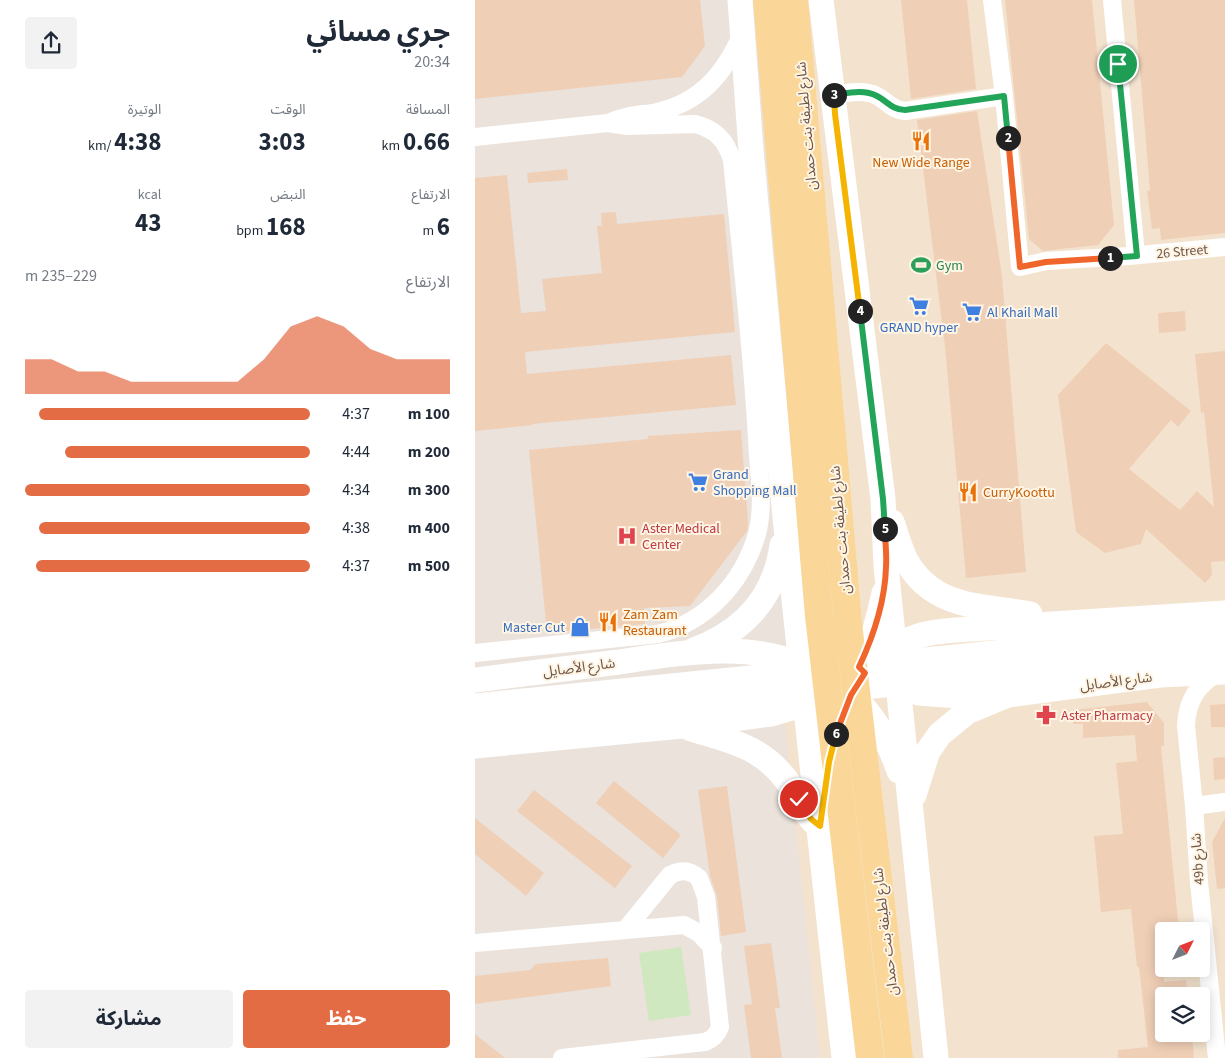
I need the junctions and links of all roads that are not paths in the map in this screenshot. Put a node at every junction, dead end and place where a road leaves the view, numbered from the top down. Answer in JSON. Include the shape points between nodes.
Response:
{"nodes":[{"id":1,"x":740,"y":0,"type":"edge"},
{"id":2,"x":767,"y":0,"type":"edge"},
{"id":3,"x":794,"y":0,"type":"edge"},
{"id":4,"x":821,"y":0,"type":"edge"},
{"id":5,"x":829,"y":0,"type":"edge"},
{"id":6,"x":992,"y":0,"type":"edge"},
{"id":7,"x":1112,"y":0,"type":"edge"},
{"id":8,"x":824,"y":24,"type":"junction"},
{"id":9,"x":743,"y":31,"type":"junction"},
{"id":10,"x":833,"y":95,"type":"junction"},
{"id":11,"x":1004,"y":96,"type":"junction"},
{"id":12,"x":608,"y":123,"type":"junction"},
{"id":13,"x":475,"y":137,"type":"edge"},
{"id":14,"x":1225,"y":247,"type":"edge"},
{"id":15,"x":1137,"y":256,"type":"junction"},
{"id":16,"x":764,"y":295,"type":"junction"},
{"id":17,"x":748,"y":321,"type":"junction"},
{"id":18,"x":883,"y":499,"type":"junction"},
{"id":19,"x":785,"y":518,"type":"junction"},
{"id":20,"x":887,"y":566,"type":"junction"},
{"id":21,"x":1225,"y":612,"type":"edge"},
{"id":22,"x":1061,"y":622,"type":"junction"},
{"id":23,"x":1225,"y":634,"type":"edge"},
{"id":24,"x":895,"y":647,"type":"junction"},
{"id":25,"x":475,"y":653,"type":"edge"},
{"id":26,"x":682,"y":654,"type":"junction"},
{"id":27,"x":801,"y":664,"type":"junction"},
{"id":28,"x":1223,"y":666,"type":"edge"},
{"id":29,"x":862,"y":670,"type":"junction"},
{"id":30,"x":475,"y":680,"type":"edge"},
{"id":31,"x":899,"y":688,"type":"junction"},
{"id":32,"x":844,"y":689,"type":"junction"},
{"id":33,"x":1008,"y":695,"type":"junction"},
{"id":34,"x":805,"y":703,"type":"junction"},
{"id":35,"x":475,"y":706,"type":"edge"},
{"id":36,"x":475,"y":726,"type":"edge"},
{"id":37,"x":682,"y":726,"type":"junction"},
{"id":38,"x":475,"y":746,"type":"edge"},
{"id":39,"x":1225,"y":802,"type":"edge"},
{"id":40,"x":911,"y":804,"type":"junction"},
{"id":41,"x":1194,"y":806,"type":"junction"},
{"id":42,"x":820,"y":826,"type":"junction"},
{"id":43,"x":706,"y":897,"type":"junction"},
{"id":44,"x":684,"y":925,"type":"junction"},
{"id":45,"x":626,"y":929,"type":"junction"},
{"id":46,"x":475,"y":943,"type":"edge"},
{"id":47,"x":713,"y":948,"type":"junction"},
{"id":48,"x":1219,"y":1008,"type":"edge"},
{"id":49,"x":562,"y":1058,"type":"edge"},
{"id":50,"x":844,"y":1058,"type":"edge"},
{"id":51,"x":870,"y":1058,"type":"edge"},
{"id":52,"x":899,"y":1058,"type":"edge"},
{"id":53,"x":936,"y":1058,"type":"edge"},
{"id":54,"x":1217,"y":1058,"type":"edge"}],
"edges":[{"from":1,"to":9,"type":"street"},
{"from":2,"to":51,"type":"main road","name":"شارع لطيفة بنت حمدان","via":[[819,616]]},
{"from":3,"to":52,"type":"main road","name":"شارع لطيفة بنت حمدان","via":[[848,623]]},
{"from":4,"to":8,"type":"street","name":"شارع لطيفة بنت حمدان"},
{"from":5,"to":8,"type":"street","via":[[828,18]]},
{"from":6,"to":11,"type":"street"},
{"from":7,"to":15,"type":"street"},
{"from":8,"to":10,"type":"street","name":"شارع لطيفة بنت حمدان"},
{"from":9,"to":12,"type":"street","via":[[725,66],[699,94],[667,109]]},
{"from":9,"to":16,"type":"street"},
{"from":10,"to":11,"type":"street","via":[[869,93],[895,109],[905,110]]},
{"from":10,"to":18,"type":"street","name":"شارع لطيفة بنت حمدان"},
{"from":11,"to":15,"type":"street","name":"26 Street","via":[[1020,267],[1046,262]]},
{"from":12,"to":13,"type":"street"},
{"from":12,"to":17,"type":"street","via":[[627,126],[695,124],[715,132],[723,140],[732,160]]},
{"from":14,"to":15,"type":"street","name":"26 Street"},
{"from":16,"to":17,"type":"street"},
{"from":16,"to":19,"type":"street"},
{"from":17,"to":25,"type":"street","via":[[761,514],[752,550],[733,583],[707,610],[676,630]]},
{"from":18,"to":20,"type":"street","name":"شارع لطيفة بنت حمدان"},
{"from":18,"to":22,"type":"street","via":[[907,561],[931,589],[947,599],[965,604],[1044,616]]},
{"from":19,"to":26,"type":"street","via":[[777,572],[759,606],[727,633]]},
{"from":19,"to":27,"type":"street"},
{"from":19,"to":29,"type":"street","via":[[794,533],[802,590],[811,616],[841,655]]},
{"from":20,"to":24,"type":"street"},
{"from":20,"to":29,"type":"street","via":[[879,616]]},
{"from":21,"to":22,"type":"street"},
{"from":22,"to":24,"type":"street","via":[[935,632]]},
{"from":23,"to":35,"type":"street","via":[[1122,640]]},
{"from":24,"to":29,"type":"street"},
{"from":24,"to":31,"type":"street"},
{"from":26,"to":27,"type":"street","via":[[747,651]]},
{"from":26,"to":30,"type":"street","name":"شارع الأصايل"},
{"from":27,"to":32,"type":"street"},
{"from":27,"to":34,"type":"street"},
{"from":28,"to":33,"type":"street","name":"شارع الأصايل"},
{"from":28,"to":36,"type":"street","via":[[1182,656]]},
{"from":28,"to":41,"type":"street","name":"49b شارع","via":[[1197,688],[1187,712]]},
{"from":29,"to":31,"type":"street"},
{"from":29,"to":32,"type":"street"},
{"from":31,"to":33,"type":"street","via":[[938,696]]},
{"from":31,"to":40,"type":"street"},
{"from":32,"to":34,"type":"street"},
{"from":32,"to":40,"type":"street","via":[[880,728],[891,747]]},
{"from":32,"to":42,"type":"street"},
{"from":33,"to":40,"type":"street","via":[[967,712],[940,734],[925,759]]},
{"from":34,"to":37,"type":"street","via":[[771,714]]},
{"from":34,"to":42,"type":"street"},
{"from":37,"to":38,"type":"street"},
{"from":37,"to":42,"type":"street","via":[[735,741],[766,758],[789,782],[811,819]]},
{"from":39,"to":41,"type":"street"},
{"from":40,"to":53,"type":"street"},
{"from":41,"to":48,"type":"street","name":"49b شارع","via":[[1199,882]]},
{"from":42,"to":50,"type":"street"},
{"from":43,"to":44,"type":"street"},
{"from":43,"to":45,"type":"street","via":[[699,878],[686,871],[675,872],[665,878]]},
{"from":43,"to":47,"type":"street"},
{"from":44,"to":45,"type":"street"},
{"from":44,"to":47,"type":"street","via":[[699,933]]},
{"from":45,"to":46,"type":"street"},
{"from":47,"to":49,"type":"street","via":[[720,1027],[711,1040]]},
{"from":48,"to":54,"type":"street","name":"49b شارع"}]}
